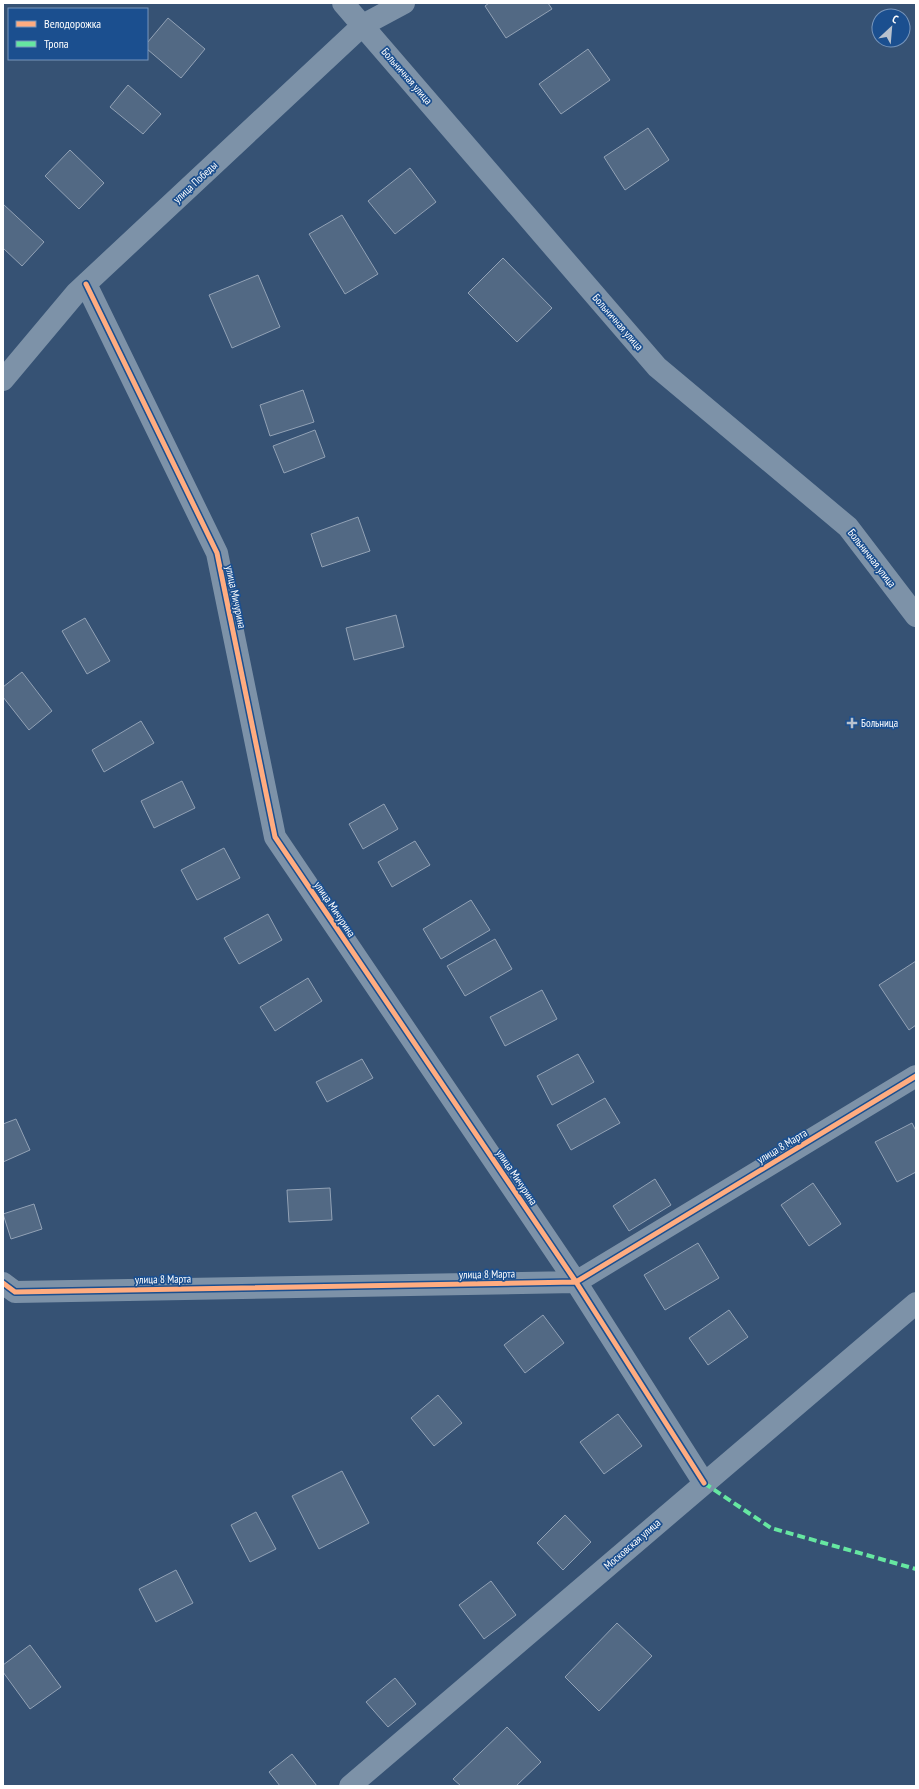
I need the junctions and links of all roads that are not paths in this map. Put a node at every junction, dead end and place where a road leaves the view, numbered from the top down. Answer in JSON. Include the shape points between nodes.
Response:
{"nodes":[{"id":1,"x":343,"y":3,"type":"edge"},
{"id":2,"x":404,"y":3,"type":"edge"},
{"id":3,"x":363,"y":25,"type":"junction"},
{"id":4,"x":86,"y":284,"type":"junction"},
{"id":5,"x":3,"y":380,"type":"edge"},
{"id":6,"x":916,"y":616,"type":"edge"},
{"id":7,"x":916,"y":1076,"type":"edge"},
{"id":8,"x":576,"y":1282,"type":"junction"},
{"id":9,"x":3,"y":1284,"type":"edge"},
{"id":10,"x":916,"y":1303,"type":"edge"},
{"id":11,"x":704,"y":1483,"type":"junction"},
{"id":12,"x":350,"y":1786,"type":"edge"}],
"edges":[{"from":1,"to":3,"type":"street","name":"Больничная улица"},
{"from":2,"to":3,"type":"street","name":"улица Победы"},
{"from":3,"to":4,"type":"street","name":"улица Победы"},
{"from":3,"to":6,"type":"street","name":"Больничная улица","via":[[657,367],[848,527]]},
{"from":4,"to":5,"type":"street","name":"улица Победы"},
{"from":4,"to":8,"type":"street","name":"улица Мичурина","via":[[216,553],[275,837]]},
{"from":7,"to":8,"type":"street","name":"улица 8 Марта"},
{"from":8,"to":9,"type":"street","name":"улица 8 Марта","via":[[15,1292]]},
{"from":8,"to":11,"type":"street","name":"улица Мичурина"},
{"from":10,"to":11,"type":"street","name":"Московская улица"},
{"from":11,"to":12,"type":"street","name":"Московская улица"}]}
